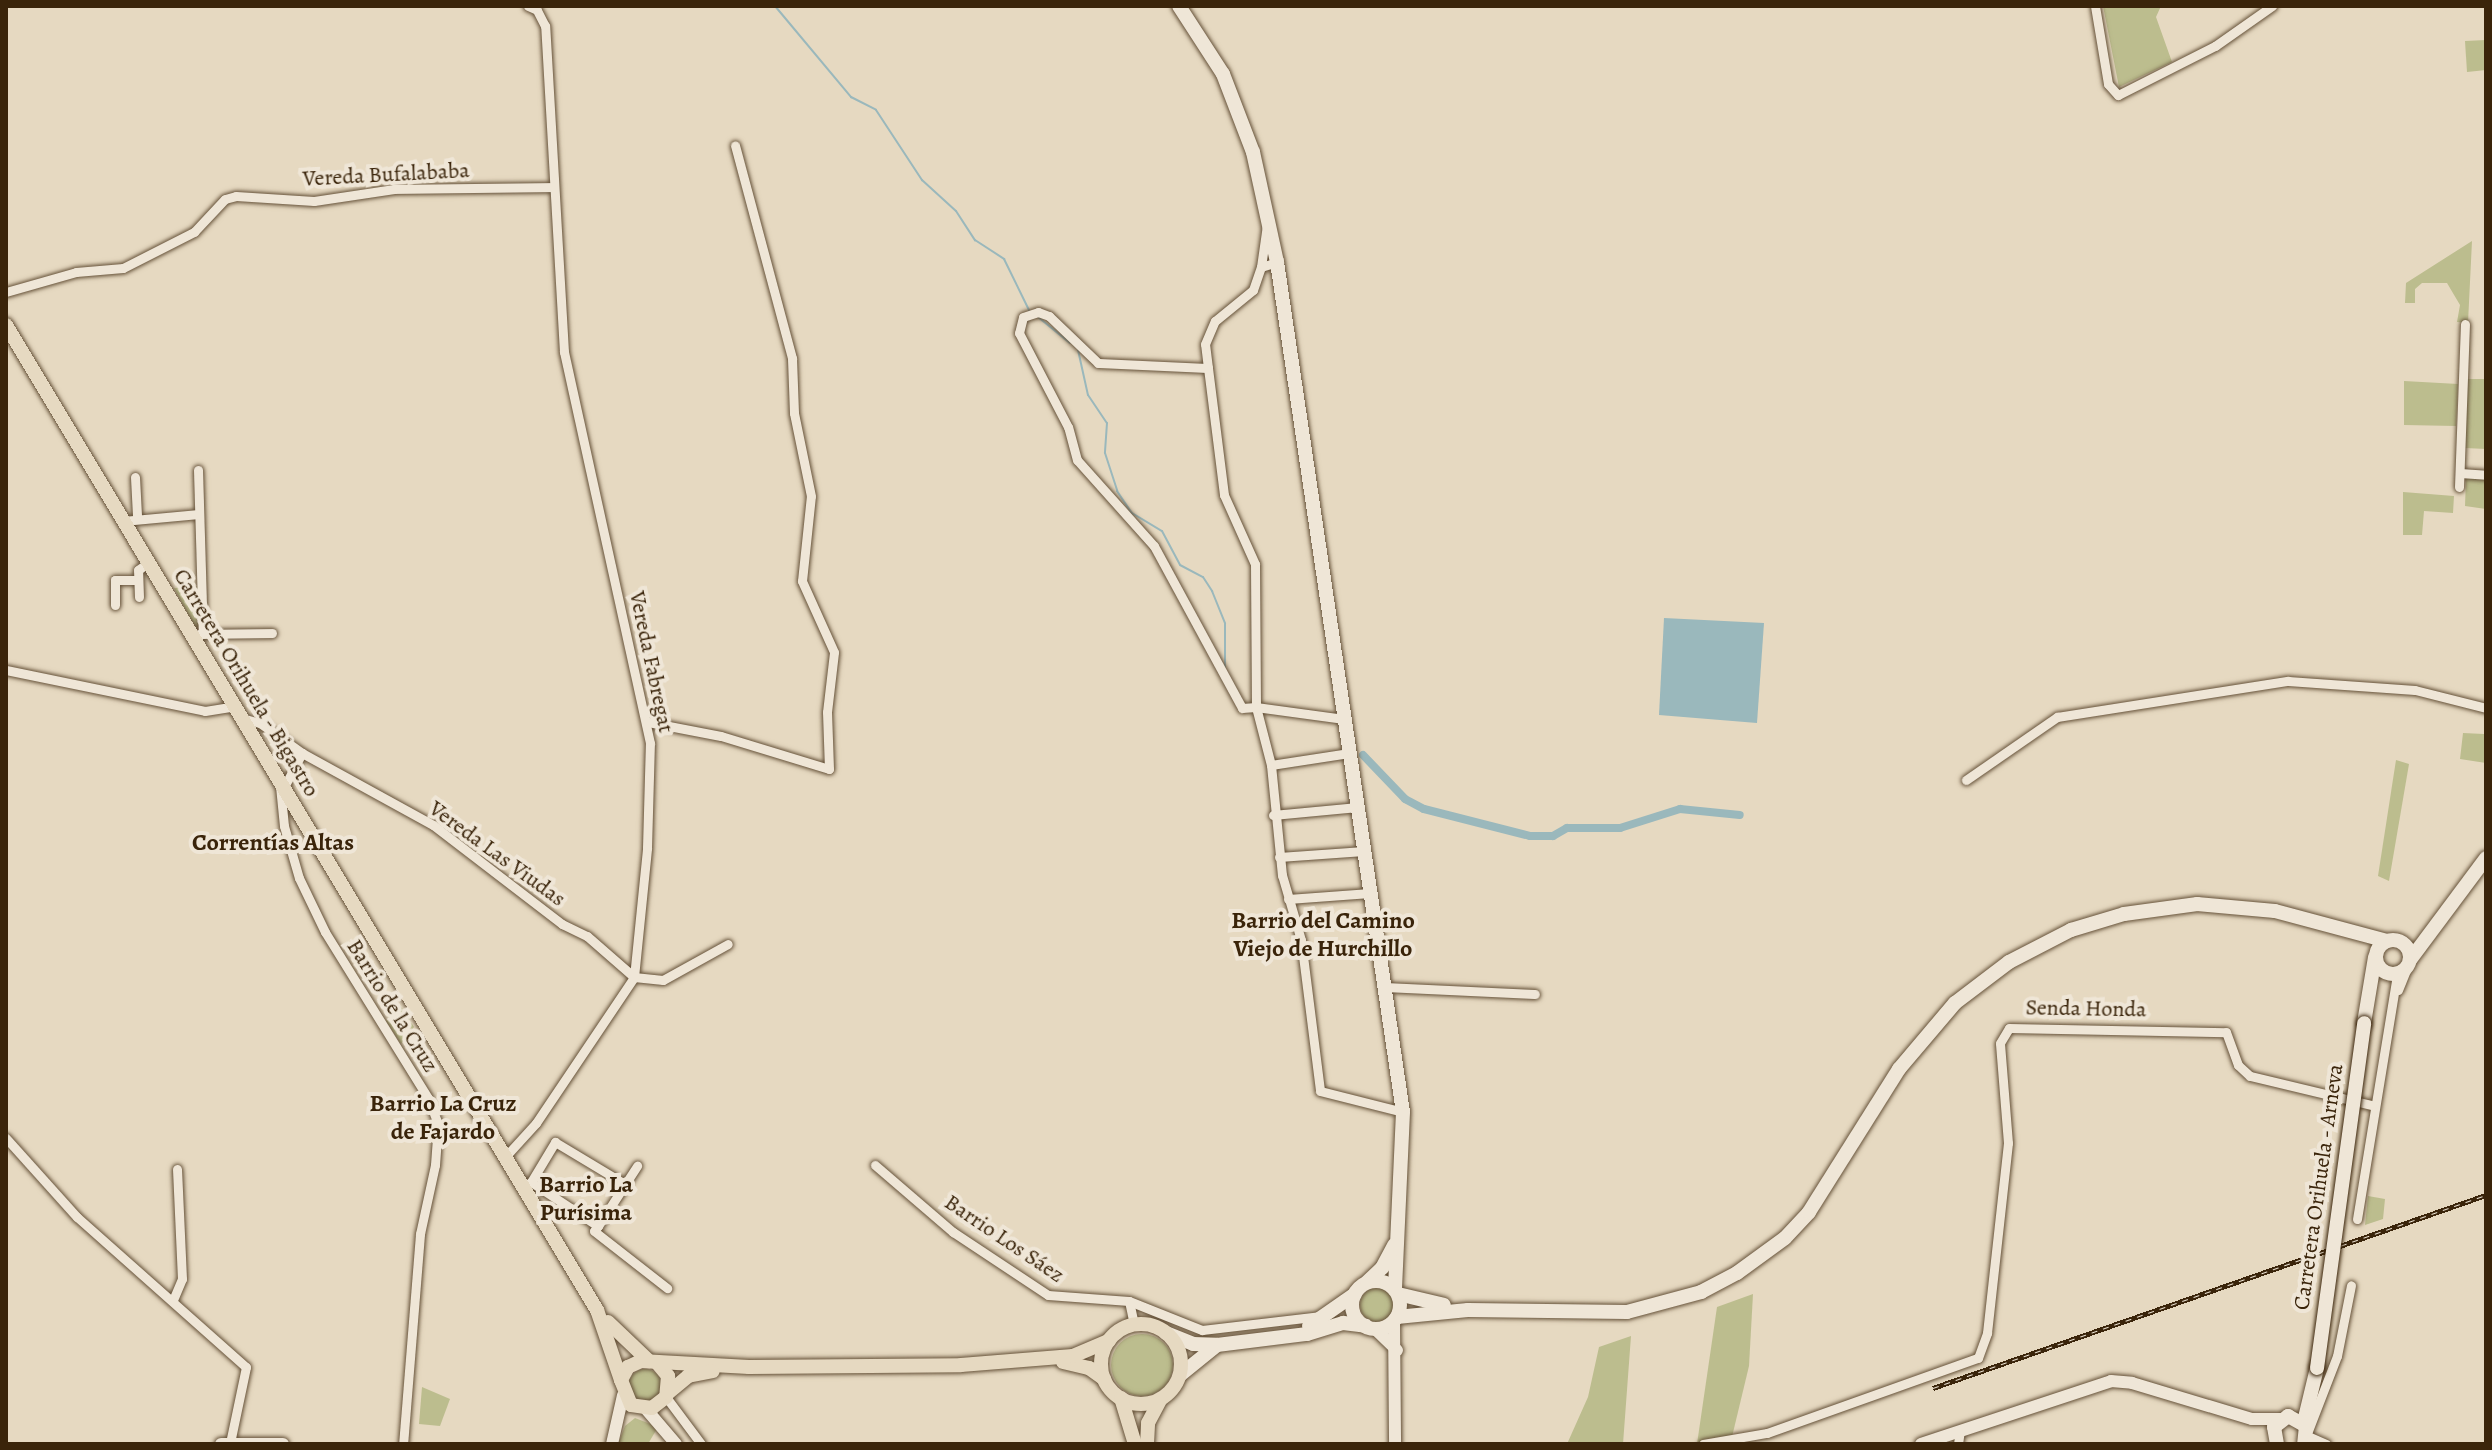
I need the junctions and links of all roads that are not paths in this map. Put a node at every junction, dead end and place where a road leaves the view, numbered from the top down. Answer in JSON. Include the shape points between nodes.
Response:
{"nodes":[{"id":1,"x":528,"y":6,"type":"edge"},
{"id":2,"x":1179,"y":6,"type":"edge"},
{"id":3,"x":2095,"y":6,"type":"edge"},
{"id":4,"x":2272,"y":6,"type":"edge"},
{"id":5,"x":735,"y":145,"type":"dead end"},
{"id":6,"x":554,"y":187,"type":"junction"},
{"id":7,"x":1269,"y":218,"type":"junction"},
{"id":8,"x":1277,"y":262,"type":"junction"},
{"id":9,"x":1261,"y":267,"type":"junction"},
{"id":10,"x":6,"y":292,"type":"edge"},
{"id":11,"x":2465,"y":324,"type":"dead end"},
{"id":12,"x":6,"y":325,"type":"edge"},
{"id":13,"x":1208,"y":368,"type":"junction"},
{"id":14,"x":198,"y":470,"type":"dead end"},
{"id":15,"x":2460,"y":473,"type":"junction"},
{"id":16,"x":2486,"y":475,"type":"edge"},
{"id":17,"x":135,"y":477,"type":"dead end"},
{"id":18,"x":2459,"y":487,"type":"dead end"},
{"id":19,"x":199,"y":514,"type":"junction"},
{"id":20,"x":130,"y":518,"type":"junction"},
{"id":21,"x":149,"y":562,"type":"junction"},
{"id":22,"x":138,"y":580,"type":"junction"},
{"id":23,"x":139,"y":597,"type":"dead end"},
{"id":24,"x":115,"y":605,"type":"dead end"},
{"id":25,"x":272,"y":633,"type":"dead end"},
{"id":26,"x":198,"y":634,"type":"junction"},
{"id":27,"x":6,"y":670,"type":"edge"},
{"id":28,"x":1256,"y":707,"type":"junction"},
{"id":29,"x":2486,"y":708,"type":"edge"},
{"id":30,"x":238,"y":712,"type":"junction"},
{"id":31,"x":1344,"y":719,"type":"junction"},
{"id":32,"x":648,"y":722,"type":"junction"},
{"id":33,"x":302,"y":753,"type":"junction"},
{"id":34,"x":1349,"y":753,"type":"junction"},
{"id":35,"x":1271,"y":765,"type":"junction"},
{"id":36,"x":1966,"y":780,"type":"dead end"},
{"id":37,"x":281,"y":786,"type":"junction"},
{"id":38,"x":1358,"y":807,"type":"junction"},
{"id":39,"x":1273,"y":815,"type":"junction"},
{"id":40,"x":1364,"y":851,"type":"junction"},
{"id":41,"x":1279,"y":857,"type":"junction"},
{"id":42,"x":2486,"y":858,"type":"edge"},
{"id":43,"x":1370,"y":893,"type":"junction"},
{"id":44,"x":1288,"y":899,"type":"junction"},
{"id":45,"x":2443,"y":917,"type":"junction"},
{"id":46,"x":2327,"y":925,"type":"junction"},
{"id":47,"x":2394,"y":942,"type":"junction"},
{"id":48,"x":728,"y":944,"type":"dead end"},
{"id":49,"x":2376,"y":955,"type":"junction"},
{"id":50,"x":2401,"y":968,"type":"junction"},
{"id":51,"x":634,"y":977,"type":"junction"},
{"id":52,"x":1384,"y":987,"type":"junction"},
{"id":53,"x":1535,"y":994,"type":"dead end"},
{"id":54,"x":2368,"y":995,"type":"junction"},
{"id":55,"x":2372,"y":1105,"type":"junction"},
{"id":56,"x":1403,"y":1112,"type":"junction"},
{"id":57,"x":6,"y":1138,"type":"edge"},
{"id":58,"x":505,"y":1157,"type":"junction"},
{"id":59,"x":875,"y":1165,"type":"dead end"},
{"id":60,"x":637,"y":1166,"type":"dead end"},
{"id":61,"x":177,"y":1169,"type":"dead end"},
{"id":62,"x":527,"y":1184,"type":"junction"},
{"id":63,"x":625,"y":1184,"type":"junction"},
{"id":64,"x":2357,"y":1219,"type":"dead end"},
{"id":65,"x":598,"y":1226,"type":"junction"},
{"id":66,"x":1397,"y":1237,"type":"junction"},
{"id":67,"x":2351,"y":1285,"type":"dead end"},
{"id":68,"x":667,"y":1288,"type":"dead end"},
{"id":69,"x":1359,"y":1289,"type":"junction"},
{"id":70,"x":1396,"y":1292,"type":"junction"},
{"id":71,"x":173,"y":1300,"type":"junction"},
{"id":72,"x":1129,"y":1301,"type":"junction"},
{"id":73,"x":597,"y":1310,"type":"junction"},
{"id":74,"x":1468,"y":1310,"type":"junction"},
{"id":75,"x":1328,"y":1315,"type":"junction"},
{"id":76,"x":1395,"y":1319,"type":"junction"},
{"id":77,"x":1134,"y":1325,"type":"junction"},
{"id":78,"x":1370,"y":1327,"type":"junction"},
{"id":79,"x":1166,"y":1333,"type":"junction"},
{"id":80,"x":1282,"y":1336,"type":"junction"},
{"id":81,"x":1109,"y":1341,"type":"junction"},
{"id":82,"x":1217,"y":1345,"type":"junction"},
{"id":83,"x":1397,"y":1350,"type":"junction"},
{"id":84,"x":1043,"y":1360,"type":"junction"},
{"id":85,"x":653,"y":1362,"type":"junction"},
{"id":86,"x":749,"y":1367,"type":"junction"},
{"id":87,"x":1180,"y":1375,"type":"junction"},
{"id":88,"x":1104,"y":1379,"type":"junction"},
{"id":89,"x":2312,"y":1385,"type":"junction"},
{"id":90,"x":622,"y":1388,"type":"junction"},
{"id":91,"x":666,"y":1397,"type":"junction"},
{"id":92,"x":1121,"y":1398,"type":"junction"},
{"id":93,"x":1160,"y":1400,"type":"junction"},
{"id":94,"x":644,"y":1409,"type":"junction"},
{"id":95,"x":619,"y":1427,"type":"junction"},
{"id":96,"x":2280,"y":1428,"type":"edge"},
{"id":97,"x":1960,"y":1430,"type":"junction"},
{"id":98,"x":2306,"y":1433,"type":"edge"},
{"id":99,"x":670,"y":1439,"type":"edge"},
{"id":100,"x":230,"y":1443,"type":"edge"},
{"id":101,"x":221,"y":1444,"type":"edge"},
{"id":102,"x":283,"y":1444,"type":"edge"},
{"id":103,"x":403,"y":1444,"type":"edge"},
{"id":104,"x":612,"y":1444,"type":"edge"},
{"id":105,"x":701,"y":1444,"type":"edge"},
{"id":106,"x":1135,"y":1444,"type":"edge"},
{"id":107,"x":1147,"y":1444,"type":"edge"},
{"id":108,"x":1395,"y":1444,"type":"edge"},
{"id":109,"x":1703,"y":1444,"type":"edge"},
{"id":110,"x":1921,"y":1444,"type":"edge"},
{"id":111,"x":1958,"y":1444,"type":"edge"},
{"id":112,"x":2326,"y":1444,"type":"edge"}],
"edges":[{"from":1,"to":6,"type":"street","name":"Vereda Fabregat","via":[[537,10],[545,26]]},
{"from":2,"to":7,"type":"main road","via":[[1223,74],[1253,152]]},
{"from":3,"to":4,"type":"street","via":[[2108,84],[2118,95],[2215,46]]},
{"from":5,"to":32,"type":"street","via":[[792,358],[794,413],[811,496],[802,581],[834,652],[827,712],[829,769],[721,736]]},
{"from":6,"to":10,"type":"street","name":"Vereda Bufalababa","via":[[394,189],[314,201],[236,196],[225,199],[194,232],[123,268],[76,272]]},
{"from":6,"to":32,"type":"street","name":"Vereda Fabregat","via":[[564,352]]},
{"from":7,"to":8,"type":"main road"},
{"from":7,"to":9,"type":"street"},
{"from":8,"to":9,"type":"street"},
{"from":8,"to":31,"type":"main road"},
{"from":9,"to":13,"type":"street","via":[[1253,290],[1215,321],[1205,344]]},
{"from":11,"to":15,"type":"street"},
{"from":12,"to":20,"type":"main road","name":"Carretera Orihuela - Bigastro"},
{"from":13,"to":28,"type":"street","via":[[1225,503],[1255,564]]},
{"from":13,"to":28,"type":"street","via":[[1103,365],[1043,313],[1029,314],[1019,323],[1019,333],[1068,427],[1077,460],[1154,546],[1183,591],[1242,708]]},
{"from":14,"to":19,"type":"street"},
{"from":15,"to":16,"type":"street"},
{"from":15,"to":18,"type":"street"},
{"from":17,"to":20,"type":"street"},
{"from":19,"to":20,"type":"street"},
{"from":19,"to":26,"type":"street"},
{"from":20,"to":21,"type":"main road","name":"Carretera Orihuela - Bigastro"},
{"from":21,"to":22,"type":"street","via":[[138,570]]},
{"from":21,"to":26,"type":"main road","name":"Carretera Orihuela - Bigastro"},
{"from":22,"to":23,"type":"street"},
{"from":22,"to":24,"type":"street","via":[[115,580]]},
{"from":25,"to":26,"type":"street"},
{"from":26,"to":30,"type":"main road","name":"Carretera Orihuela - Bigastro"},
{"from":27,"to":30,"type":"street","via":[[205,711]]},
{"from":28,"to":31,"type":"street"},
{"from":28,"to":35,"type":"street"},
{"from":29,"to":36,"type":"street","via":[[2415,690],[2288,681],[2057,717]]},
{"from":30,"to":33,"type":"street","name":"Vereda Las Viudas"},
{"from":30,"to":37,"type":"main road","name":"Carretera Orihuela - Bigastro"},
{"from":31,"to":34,"type":"main road"},
{"from":32,"to":51,"type":"street","name":"Vereda Fabregat","via":[[647,848]]},
{"from":33,"to":37,"type":"street"},
{"from":33,"to":51,"type":"street","name":"Vereda Las Viudas","via":[[433,825],[562,924],[587,936]]},
{"from":34,"to":35,"type":"street"},
{"from":34,"to":38,"type":"main road"},
{"from":35,"to":39,"type":"street"},
{"from":37,"to":58,"type":"main road","name":"Carretera Orihuela - Bigastro"},
{"from":37,"to":103,"type":"street","name":"Barrio de la Cruz","via":[[284,826],[299,878],[325,932],[428,1098],[438,1124],[420,1234]]},
{"from":38,"to":39,"type":"street"},
{"from":38,"to":40,"type":"main road"},
{"from":39,"to":41,"type":"street"},
{"from":40,"to":41,"type":"street"},
{"from":40,"to":43,"type":"main road"},
{"from":41,"to":44,"type":"street"},
{"from":42,"to":45,"type":"main road"},
{"from":43,"to":44,"type":"street"},
{"from":43,"to":52,"type":"main road"},
{"from":44,"to":56,"type":"street","via":[[1301,940],[1320,1091]]},
{"from":45,"to":47,"type":"main road"},
{"from":45,"to":50,"type":"main road"},
{"from":46,"to":47,"type":"main road"},
{"from":46,"to":49,"type":"main road"},
{"from":46,"to":74,"type":"main road","via":[[2275,911],[2197,904],[2124,914],[2050,940],[1980,982],[1928,1031],[1816,1204],[1785,1238],[1737,1273],[1701,1292],[1627,1312]]},
{"from":47,"to":49,"type":"main road"},
{"from":47,"to":50,"type":"main road"},
{"from":48,"to":51,"type":"street","via":[[663,980]]},
{"from":49,"to":50,"type":"main road"},
{"from":49,"to":54,"type":"main road","name":"Carretera Orihuela - Arneva"},
{"from":50,"to":54,"type":"main road"},
{"from":50,"to":55,"type":"street"},
{"from":51,"to":58,"type":"street","name":"Vereda Fabregat","via":[[536,1123]]},
{"from":52,"to":53,"type":"street"},
{"from":52,"to":56,"type":"main road"},
{"from":54,"to":89,"type":"main road","name":"Carretera Orihuela - Arneva","bridge":true},
{"from":55,"to":64,"type":"street"},
{"from":55,"to":109,"type":"street","name":"Senda Honda","via":[[2250,1076],[2238,1065],[2226,1032],[2009,1028],[2000,1043],[2008,1143],[1987,1333],[1978,1358],[1767,1433]]},
{"from":56,"to":66,"type":"main road"},
{"from":57,"to":71,"type":"street","via":[[77,1217]]},
{"from":58,"to":62,"type":"main road","name":"Carretera Orihuela - Bigastro"},
{"from":59,"to":72,"type":"street","name":"Barrio Los Sáez","via":[[953,1232],[1048,1295]]},
{"from":60,"to":63,"type":"street"},
{"from":61,"to":71,"type":"street","via":[[182,1279]]},
{"from":62,"to":63,"type":"street","via":[[555,1142]]},
{"from":62,"to":65,"type":"street"},
{"from":62,"to":73,"type":"main road","name":"Carretera Orihuela - Bigastro"},
{"from":63,"to":65,"type":"street"},
{"from":65,"to":68,"type":"street","via":[[594,1231]]},
{"from":66,"to":69,"type":"main road","via":[[1382,1268]]},
{"from":66,"to":70,"type":"main road"},
{"from":67,"to":98,"type":"street","via":[[2337,1356]]},
{"from":69,"to":70,"type":"main road","via":[[1377,1281]]},
{"from":69,"to":75,"type":"main road"},
{"from":69,"to":78,"type":"main road","via":[[1353,1309]]},
{"from":70,"to":74,"type":"main road"},
{"from":70,"to":76,"type":"main road"},
{"from":71,"to":100,"type":"street","via":[[246,1367]]},
{"from":72,"to":75,"type":"street","name":"Barrio Los Sáez","via":[[1202,1330]]},
{"from":72,"to":77,"type":"street"},
{"from":73,"to":85,"type":"main road"},
{"from":73,"to":90,"type":"main road"},
{"from":74,"to":76,"type":"main road"},
{"from":75,"to":80,"type":"main road"},
{"from":76,"to":78,"type":"main road"},
{"from":76,"to":83,"type":"street"},
{"from":77,"to":79,"type":"main road"},
{"from":77,"to":81,"type":"main road"},
{"from":78,"to":80,"type":"main road","via":[[1343,1323]]},
{"from":78,"to":83,"type":"street"},
{"from":79,"to":82,"type":"main road","via":[[1193,1344]]},
{"from":79,"to":87,"type":"main road","via":[[1179,1352]]},
{"from":80,"to":82,"type":"main road"},
{"from":81,"to":84,"type":"main road"},
{"from":81,"to":88,"type":"main road","via":[[1101,1366]]},
{"from":82,"to":87,"type":"main road"},
{"from":83,"to":108,"type":"street"},
{"from":84,"to":86,"type":"main road"},
{"from":84,"to":88,"type":"main road","via":[[1076,1363]]},
{"from":85,"to":86,"type":"main road"},
{"from":85,"to":90,"type":"main road","via":[[634,1363]]},
{"from":85,"to":91,"type":"main road","via":[[668,1376]]},
{"from":86,"to":91,"type":"main road","via":[[697,1373]]},
{"from":87,"to":93,"type":"main road"},
{"from":88,"to":92,"type":"main road"},
{"from":89,"to":96,"type":"main road","name":"Carretera Orihuela - Arneva"},
{"from":89,"to":98,"type":"main road","name":"Carretera Orihuela - Arneva"},
{"from":90,"to":94,"type":"main road"},
{"from":90,"to":95,"type":"street"},
{"from":91,"to":94,"type":"main road"},
{"from":91,"to":99,"type":"street"},
{"from":91,"to":105,"type":"street"},
{"from":92,"to":93,"type":"main road","via":[[1133,1403]]},
{"from":92,"to":106,"type":"main road"},
{"from":93,"to":107,"type":"main road","via":[[1148,1423]]},
{"from":94,"to":95,"type":"street"},
{"from":94,"to":99,"type":"street"},
{"from":95,"to":104,"type":"street"},
{"from":96,"to":97,"type":"street","via":[[2111,1381]]},
{"from":96,"to":98,"type":"main road"},
{"from":97,"to":110,"type":"street"},
{"from":97,"to":111,"type":"street"},
{"from":98,"to":112,"type":"street"},
{"from":100,"to":101,"type":"street"},
{"from":100,"to":102,"type":"street"}]}
